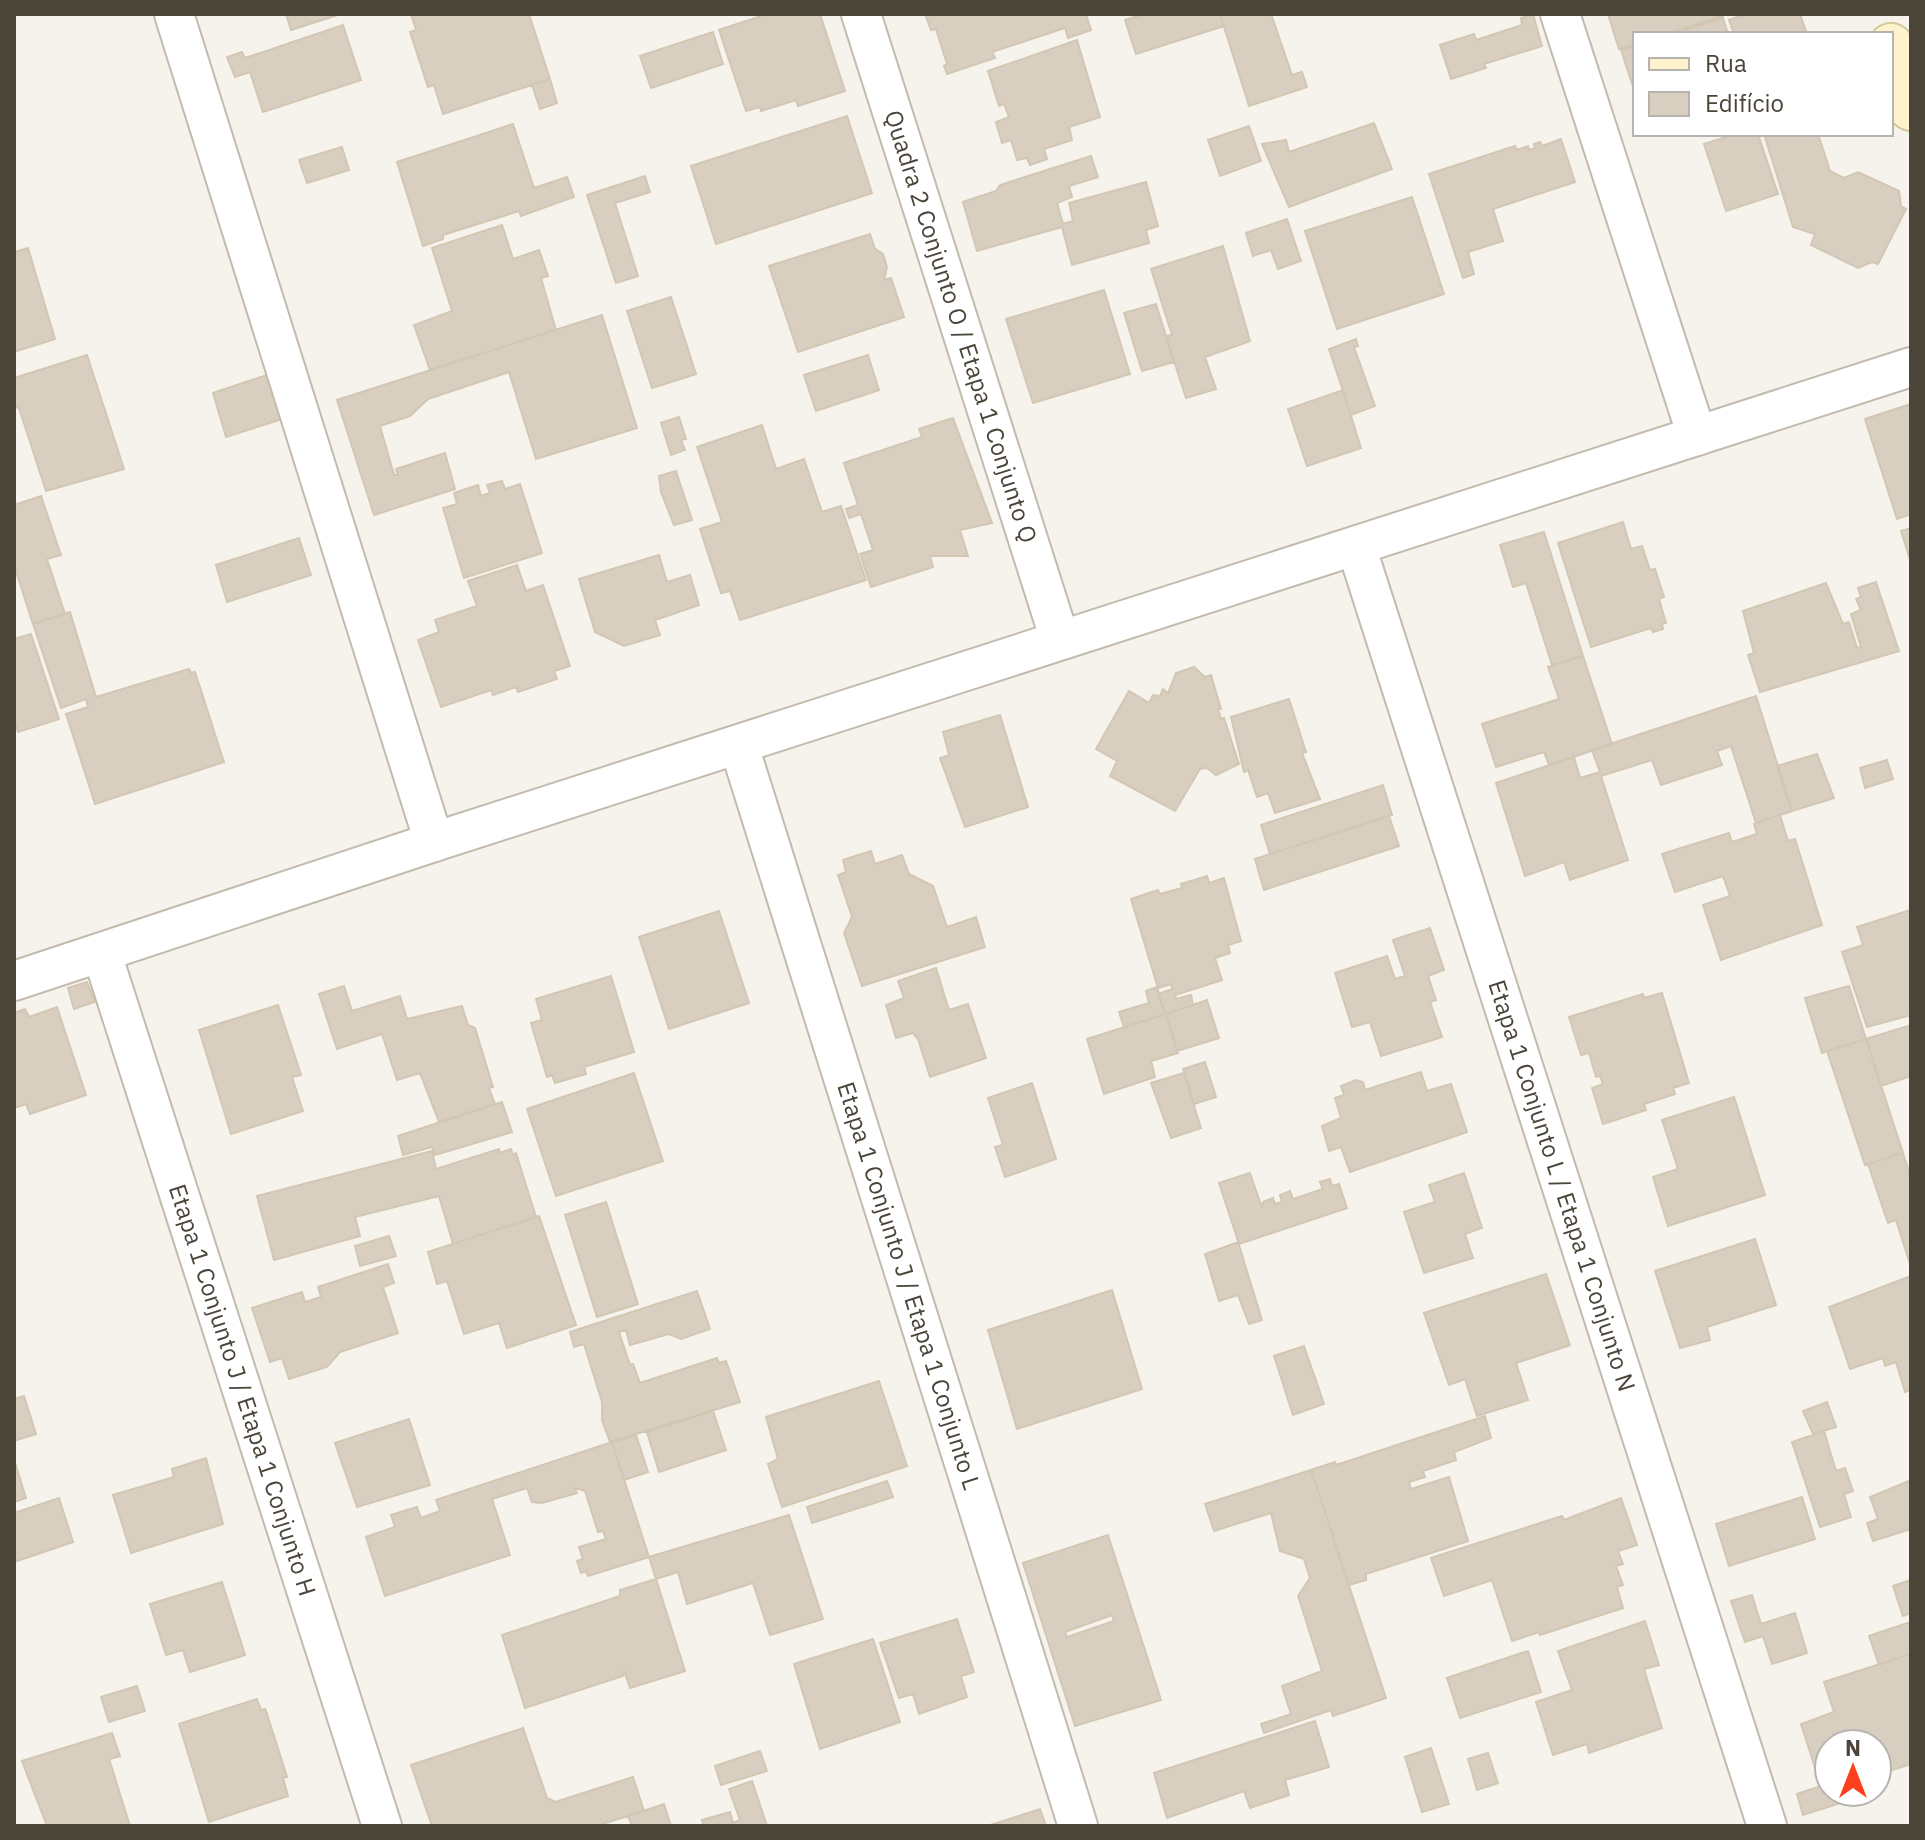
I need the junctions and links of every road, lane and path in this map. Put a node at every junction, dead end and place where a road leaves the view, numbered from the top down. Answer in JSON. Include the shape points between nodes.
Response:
{"nodes":[{"id":1,"x":174,"y":14,"type":"edge"},
{"id":2,"x":861,"y":14,"type":"edge"},
{"id":3,"x":1560,"y":14,"type":"edge"},
{"id":4,"x":1893,"y":52,"type":"edge"},
{"id":5,"x":1911,"y":108,"type":"edge"},
{"id":6,"x":1911,"y":367,"type":"edge"},
{"id":7,"x":1697,"y":436,"type":"junction"},
{"id":8,"x":1356,"y":546,"type":"junction"},
{"id":9,"x":1060,"y":640,"type":"junction"},
{"id":10,"x":739,"y":746,"type":"junction"},
{"id":11,"x":434,"y":842,"type":"junction"},
{"id":12,"x":102,"y":954,"type":"junction"},
{"id":13,"x":14,"y":981,"type":"edge"},
{"id":14,"x":382,"y":1826,"type":"edge"},
{"id":15,"x":1078,"y":1826,"type":"edge"},
{"id":16,"x":1767,"y":1826,"type":"edge"}],
"edges":[{"from":1,"to":11,"type":"street"},
{"from":2,"to":9,"type":"street","name":"Quadra 2 Conjunto O / Etapa 1 Conjunto Q"},
{"from":3,"to":7,"type":"street"},
{"from":4,"to":5,"type":"street"},
{"from":6,"to":7,"type":"street"},
{"from":7,"to":8,"type":"street"},
{"from":8,"to":9,"type":"street"},
{"from":8,"to":16,"type":"street","name":"Etapa 1 Conjunto L / Etapa 1 Conjunto N"},
{"from":9,"to":10,"type":"street"},
{"from":10,"to":11,"type":"street"},
{"from":10,"to":15,"type":"street","name":"Etapa 1 Conjunto J / Etapa 1 Conjunto L"},
{"from":11,"to":12,"type":"street"},
{"from":12,"to":13,"type":"street"},
{"from":12,"to":14,"type":"street","name":"Etapa 1 Conjunto J / Etapa 1 Conjunto H"}]}
